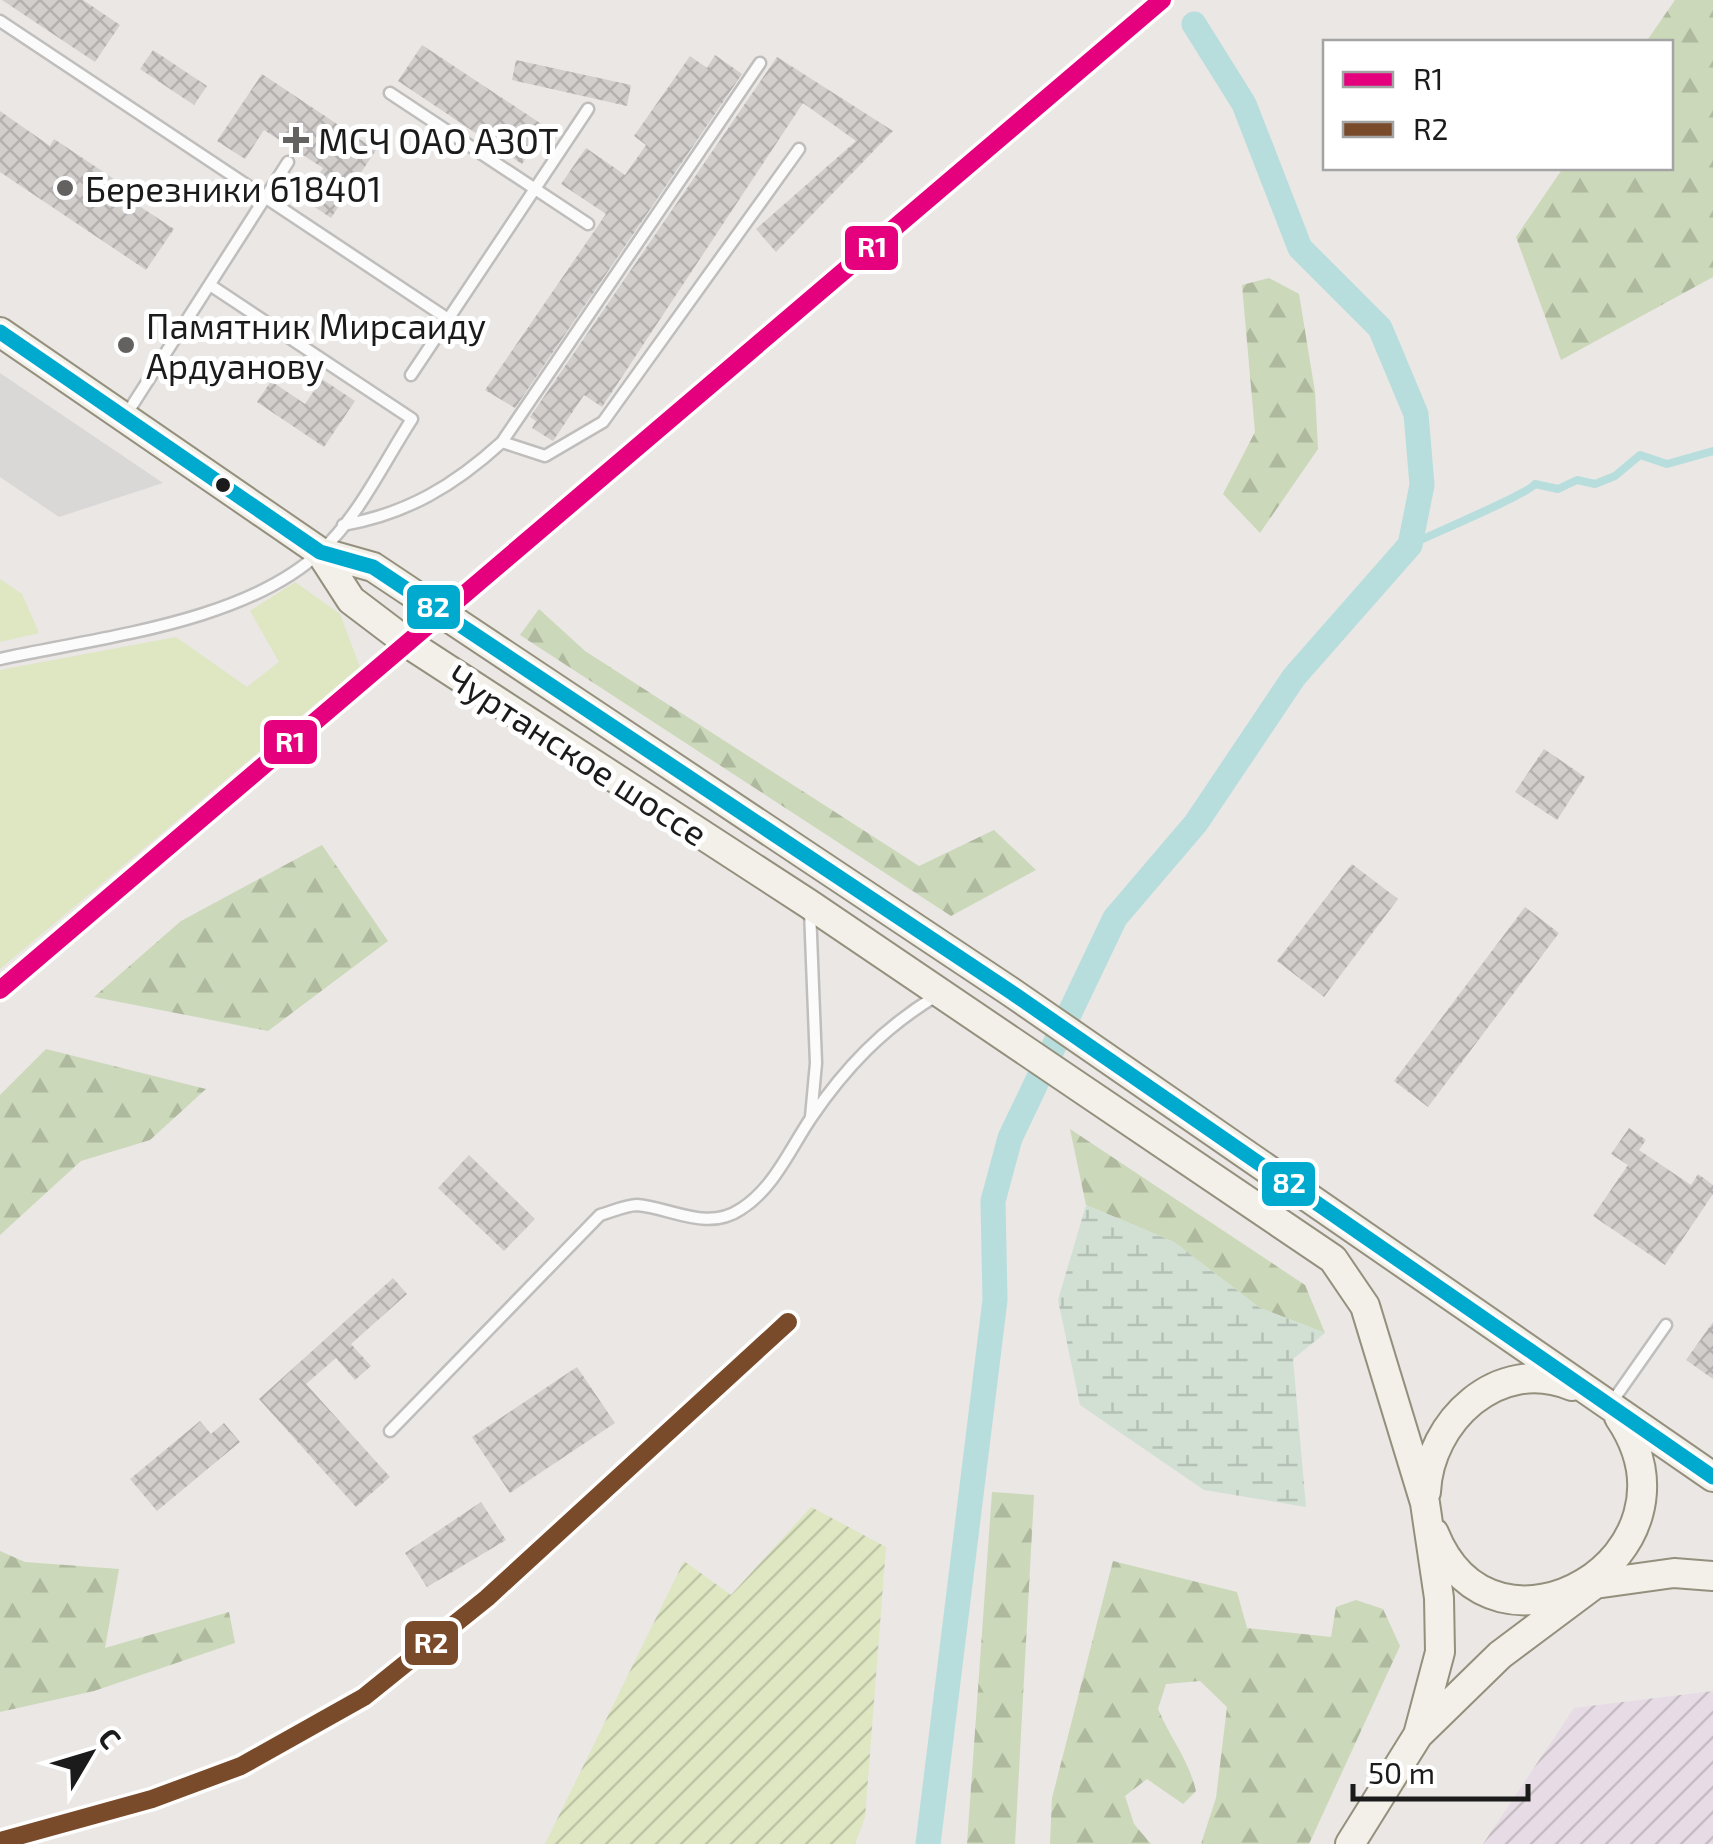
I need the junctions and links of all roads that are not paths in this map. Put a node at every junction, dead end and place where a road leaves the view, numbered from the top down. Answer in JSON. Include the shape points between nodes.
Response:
{"nodes":[{"id":1,"x":0,"y":21,"type":"edge"},
{"id":2,"x":760,"y":63,"type":"dead end"},
{"id":3,"x":390,"y":92,"type":"dead end"},
{"id":4,"x":588,"y":109,"type":"dead end"},
{"id":5,"x":799,"y":149,"type":"dead end"},
{"id":6,"x":288,"y":162,"type":"dead end"},
{"id":7,"x":534,"y":189,"type":"junction"},
{"id":8,"x":265,"y":198,"type":"junction"},
{"id":9,"x":588,"y":224,"type":"dead end"},
{"id":10,"x":210,"y":284,"type":"junction"},
{"id":11,"x":448,"y":319,"type":"junction"},
{"id":12,"x":0,"y":332,"type":"edge"},
{"id":13,"x":411,"y":375,"type":"dead end"},
{"id":14,"x":126,"y":416,"type":"junction"},
{"id":15,"x":502,"y":442,"type":"junction"},
{"id":16,"x":343,"y":525,"type":"junction"},
{"id":17,"x":320,"y":552,"type":"junction"},
{"id":18,"x":0,"y":659,"type":"edge"},
{"id":19,"x":809,"y":904,"type":"junction"},
{"id":20,"x":941,"y":993,"type":"junction"},
{"id":21,"x":811,"y":1118,"type":"junction"},
{"id":22,"x":1666,"y":1324,"type":"dead end"},
{"id":23,"x":1602,"y":1401,"type":"junction"},
{"id":24,"x":390,"y":1431,"type":"dead end"},
{"id":25,"x":1713,"y":1478,"type":"edge"},
{"id":26,"x":1425,"y":1503,"type":"junction"},
{"id":27,"x":1713,"y":1576,"type":"edge"},
{"id":28,"x":1595,"y":1584,"type":"junction"},
{"id":29,"x":1418,"y":1735,"type":"junction"},
{"id":30,"x":1350,"y":1844,"type":"edge"}],
"edges":[{"from":1,"to":8,"type":"lane"},
{"from":2,"to":15,"type":"lane"},
{"from":3,"to":7,"type":"lane"},
{"from":4,"to":7,"type":"lane"},
{"from":5,"to":15,"type":"lane","via":[[603,422],[545,456]]},
{"from":6,"to":8,"type":"lane"},
{"from":7,"to":9,"type":"lane"},
{"from":7,"to":11,"type":"lane"},
{"from":8,"to":10,"type":"lane"},
{"from":8,"to":11,"type":"lane"},
{"from":10,"to":14,"type":"lane"},
{"from":10,"to":16,"type":"lane","via":[[412,419]]},
{"from":11,"to":13,"type":"lane"},
{"from":12,"to":14,"type":"street"},
{"from":14,"to":17,"type":"street"},
{"from":15,"to":16,"type":"lane","via":[[417,504]]},
{"from":16,"to":17,"type":"lane"},
{"from":17,"to":18,"type":"lane","via":[[246,598],[193,616]]},
{"from":17,"to":19,"type":"street","name":"Чуртанское шоссе","via":[[350,600],[409,644]]},
{"from":17,"to":23,"type":"street","name":"Чуртанское шоссе","via":[[373,568],[1011,992]]},
{"from":19,"to":20,"type":"street","name":"Чуртанское шоссе"},
{"from":19,"to":21,"type":"lane","via":[[816,1062]]},
{"from":20,"to":21,"type":"lane","via":[[862,1051]]},
{"from":20,"to":26,"type":"street","name":"Чуртанское шоссе","via":[[1334,1258],[1365,1306]]},
{"from":21,"to":24,"type":"lane","via":[[779,1171],[740,1211],[693,1220],[635,1205],[600,1215]]},
{"from":22,"to":23,"type":"lane"},
{"from":23,"to":25,"type":"street","name":"Чуртанское шоссе"},
{"from":23,"to":26,"type":"street","via":[[1563,1383],[1528,1379],[1493,1388],[1463,1406],[1440,1434],[1427,1467]]},
{"from":23,"to":28,"type":"street","via":[[1641,1454],[1646,1491],[1640,1527],[1623,1559]]},
{"from":26,"to":28,"type":"street","via":[[1436,1538],[1458,1569],[1488,1590],[1524,1600],[1561,1598]]},
{"from":26,"to":29,"type":"street","name":"Чуртанское шоссе","via":[[1440,1652]]},
{"from":27,"to":28,"type":"street","via":[[1674,1573]]},
{"from":28,"to":29,"type":"street","via":[[1500,1655]]},
{"from":29,"to":30,"type":"street"}]}
